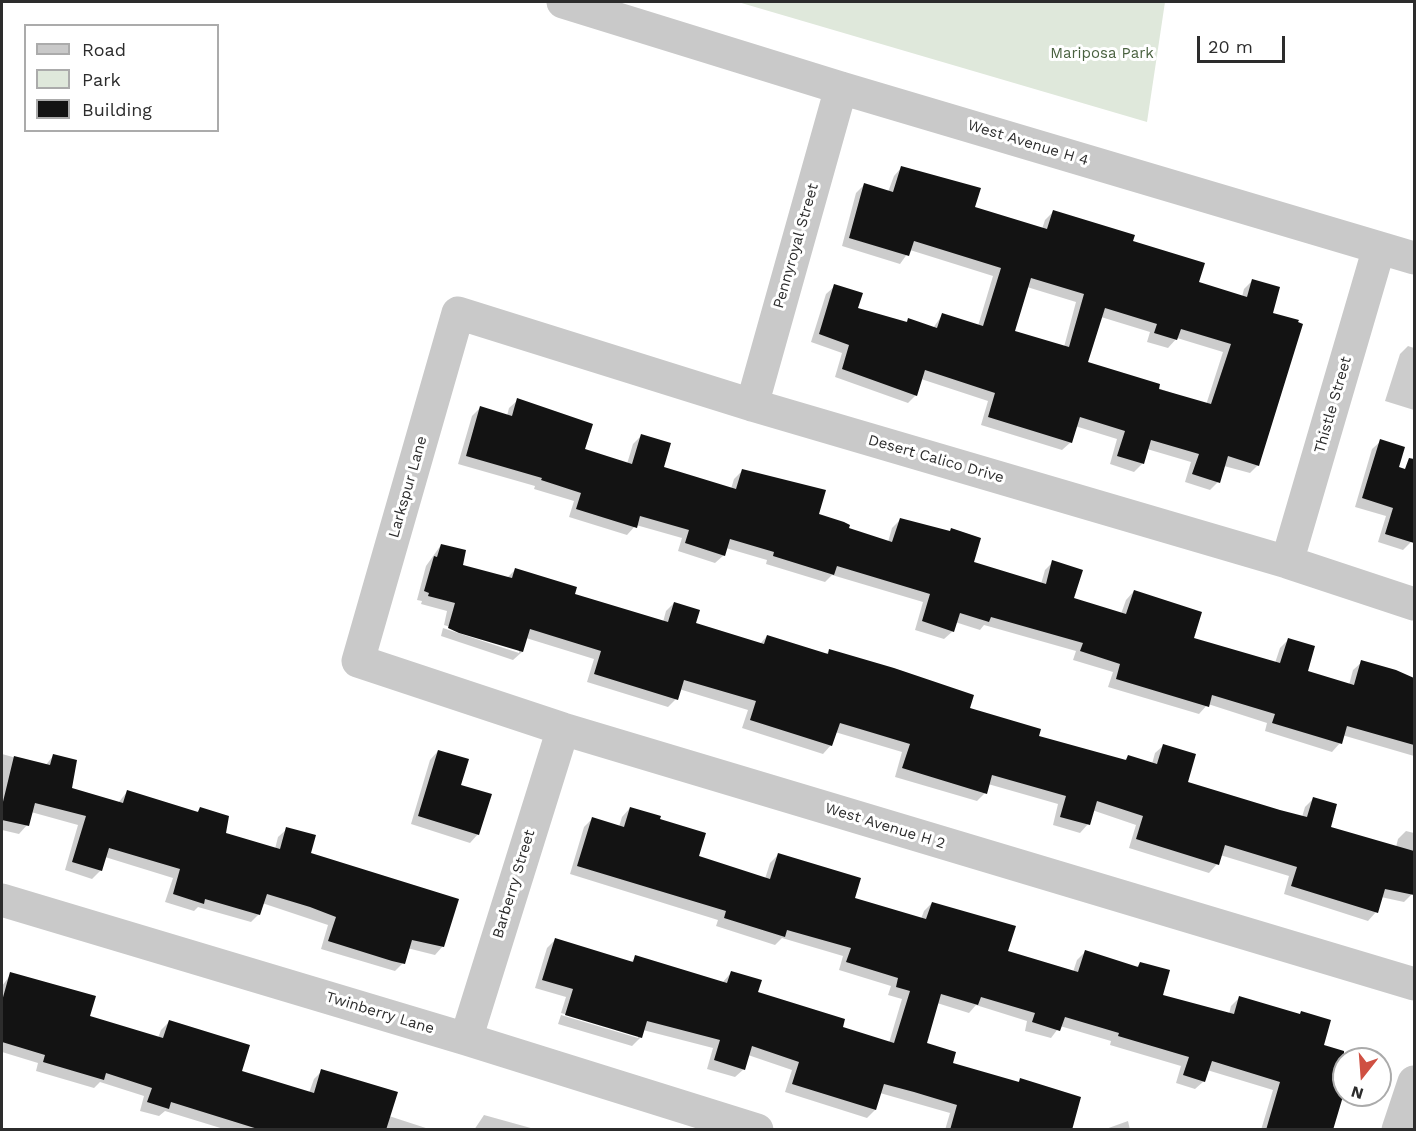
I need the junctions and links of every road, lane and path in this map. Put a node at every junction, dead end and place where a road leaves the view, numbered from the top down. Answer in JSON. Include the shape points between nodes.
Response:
{"nodes":[{"id":1,"x":563,"y":2,"type":"edge"},
{"id":2,"x":646,"y":14,"type":"edge"},
{"id":3,"x":841,"y":88,"type":"junction"},
{"id":4,"x":1379,"y":248,"type":"junction"},
{"id":5,"x":1414,"y":258,"type":"edge"},
{"id":6,"x":458,"y":313,"type":"joint"},
{"id":7,"x":752,"y":405,"type":"junction"},
{"id":8,"x":1287,"y":562,"type":"junction"},
{"id":9,"x":1414,"y":604,"type":"edge"},
{"id":10,"x":358,"y":661,"type":"joint"},
{"id":11,"x":563,"y":729,"type":"junction"},
{"id":12,"x":2,"y":900,"type":"edge"},
{"id":13,"x":1414,"y":984,"type":"edge"},
{"id":14,"x":466,"y":1039,"type":"junction"},
{"id":15,"x":1414,"y":1082,"type":"edge"},
{"id":16,"x":757,"y":1130,"type":"edge"},
{"id":17,"x":1398,"y":1130,"type":"edge"}],
"edges":[{"from":1,"to":2,"type":"street","name":"West Avenue H 4"},
{"from":2,"to":3,"type":"street","name":"West Avenue H 4"},
{"from":3,"to":4,"type":"street","name":"West Avenue H 4"},
{"from":3,"to":7,"type":"street","name":"Pennyroyal Street"},
{"from":4,"to":5,"type":"street","name":"West Avenue H 4"},
{"from":4,"to":8,"type":"street","name":"Thistle Street"},
{"from":6,"to":7,"type":"street","name":"Desert Calico Drive"},
{"from":6,"to":10,"type":"street","name":"Larkspur Lane"},
{"from":7,"to":8,"type":"street","name":"Desert Calico Drive"},
{"from":8,"to":9,"type":"street","name":"Desert Calico Drive"},
{"from":10,"to":11,"type":"street","name":"West Avenue H 2"},
{"from":11,"to":13,"type":"street","name":"West Avenue H 2"},
{"from":11,"to":14,"type":"street","name":"Barberry Street"},
{"from":12,"to":14,"type":"street","name":"Twinberry Lane"},
{"from":14,"to":16,"type":"street","name":"Twinberry Lane"},
{"from":15,"to":17,"type":"street"}]}
